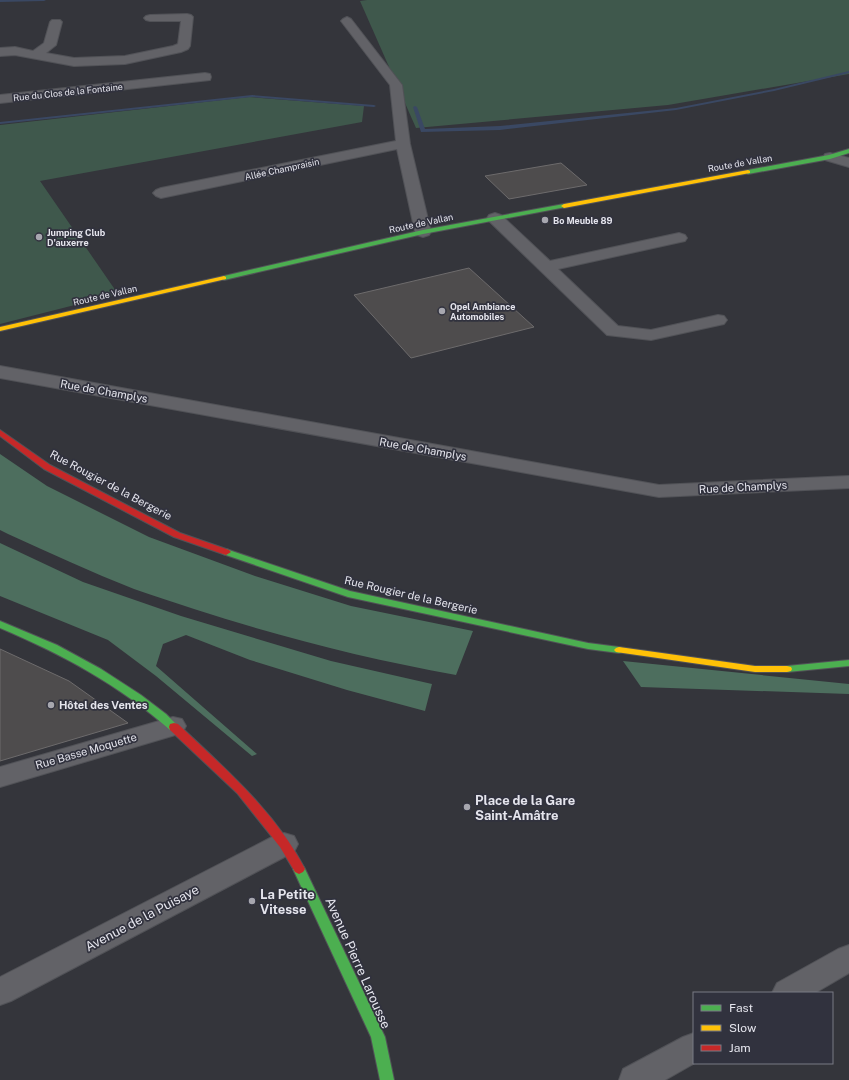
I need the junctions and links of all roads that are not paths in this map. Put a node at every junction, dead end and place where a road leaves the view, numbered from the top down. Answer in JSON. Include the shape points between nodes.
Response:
{"nodes":[{"id":1,"x":150,"y":18,"type":"dead end"},
{"id":2,"x":347,"y":21,"type":"dead end"},
{"id":3,"x":56,"y":22,"type":"dead end"},
{"id":4,"x":0,"y":52,"type":"edge"},
{"id":5,"x":34,"y":55,"type":"junction"},
{"id":6,"x":125,"y":60,"type":"junction"},
{"id":7,"x":205,"y":78,"type":"dead end"},
{"id":8,"x":136,"y":84,"type":"junction"},
{"id":9,"x":0,"y":99,"type":"edge"},
{"id":10,"x":403,"y":144,"type":"junction"},
{"id":11,"x":849,"y":151,"type":"edge"},
{"id":12,"x":830,"y":157,"type":"junction"},
{"id":13,"x":849,"y":163,"type":"edge"},
{"id":14,"x":161,"y":193,"type":"dead end"},
{"id":15,"x":495,"y":218,"type":"junction"},
{"id":16,"x":423,"y":232,"type":"junction"},
{"id":17,"x":679,"y":238,"type":"dead end"},
{"id":18,"x":546,"y":267,"type":"junction"},
{"id":19,"x":718,"y":320,"type":"dead end"},
{"id":20,"x":0,"y":329,"type":"edge"},
{"id":21,"x":0,"y":372,"type":"edge"},
{"id":22,"x":0,"y":432,"type":"edge"},
{"id":23,"x":849,"y":482,"type":"edge"},
{"id":24,"x":0,"y":624,"type":"edge"},
{"id":25,"x":849,"y":663,"type":"edge"},
{"id":26,"x":172,"y":726,"type":"junction"},
{"id":27,"x":0,"y":777,"type":"edge"},
{"id":28,"x":284,"y":844,"type":"junction"},
{"id":29,"x":849,"y":958,"type":"edge"},
{"id":30,"x":0,"y":992,"type":"edge"},
{"id":31,"x":790,"y":992,"type":"edge"},
{"id":32,"x":693,"y":1048,"type":"edge"},
{"id":33,"x":387,"y":1080,"type":"edge"},
{"id":34,"x":636,"y":1080,"type":"edge"}],
"edges":[{"from":1,"to":6,"type":"street","via":[[187,17],[184,46]]},
{"from":2,"to":10,"type":"street","via":[[396,85]]},
{"from":3,"to":5,"type":"street","via":[[50,45]]},
{"from":4,"to":5,"type":"street","via":[[15,51]]},
{"from":5,"to":6,"type":"street","via":[[74,62]]},
{"from":6,"to":8,"type":"street","name":"Rue du Clos de la Fontaine"},
{"from":7,"to":8,"type":"street","name":"Rue du Clos de la Fontaine"},
{"from":8,"to":9,"type":"street","name":"Rue du Clos de la Fontaine"},
{"from":10,"to":14,"type":"street","name":"Allée Champraisin"},
{"from":10,"to":16,"type":"street"},
{"from":11,"to":12,"type":"main road","name":"Route de Vallan"},
{"from":12,"to":13,"type":"street"},
{"from":12,"to":15,"type":"main road","name":"Route de Vallan"},
{"from":15,"to":16,"type":"main road","name":"Route de Vallan"},
{"from":15,"to":18,"type":"street"},
{"from":16,"to":20,"type":"main road","name":"Route de Vallan"},
{"from":17,"to":18,"type":"street"},
{"from":18,"to":19,"type":"street","via":[[613,331],[651,335]]},
{"from":21,"to":23,"type":"street","name":"Rue de Champlys","via":[[659,491]]},
{"from":22,"to":25,"type":"main road","name":"Rue Rougier de la Bergerie","via":[[47,467],[177,535],[348,594],[603,648],[755,669],[798,669]]},
{"from":24,"to":26,"type":"main road","name":"Avenue Pierre Larousse","via":[[68,655],[102,674],[144,702]]},
{"from":26,"to":27,"type":"street","name":"Rue Basse Moquette"},
{"from":26,"to":28,"type":"main road","name":"Avenue Pierre Larousse","via":[[241,790]]},
{"from":28,"to":30,"type":"street","name":"Avenue de la Puisaye"},
{"from":28,"to":33,"type":"main road","name":"Avenue Pierre Larousse","via":[[306,880],[378,1037]]},
{"from":29,"to":31,"type":"street"},
{"from":32,"to":34,"type":"street"}]}
